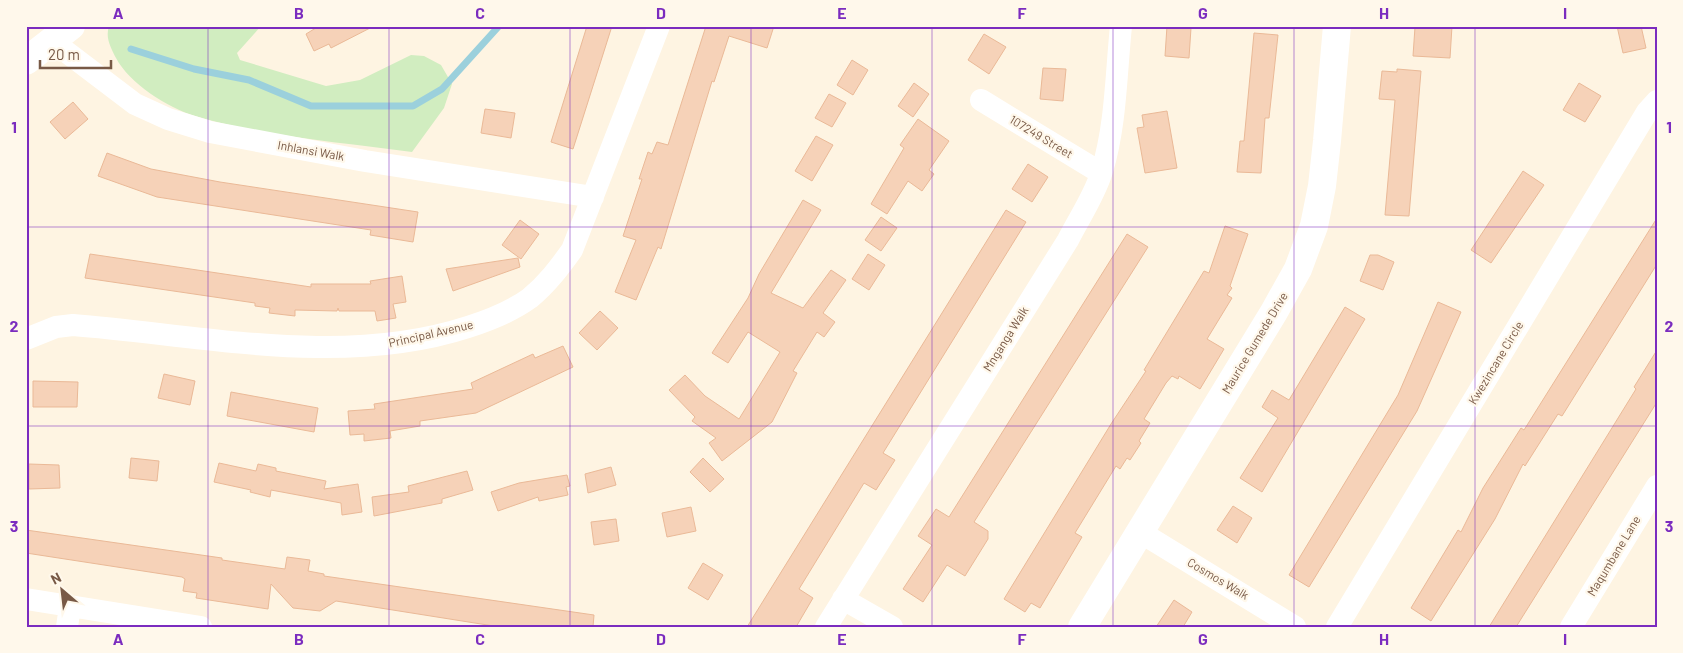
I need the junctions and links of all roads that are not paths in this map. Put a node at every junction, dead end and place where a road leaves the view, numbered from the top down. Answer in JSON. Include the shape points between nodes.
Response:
{"nodes":[{"id":1,"x":659,"y":26,"type":"edge"},
{"id":2,"x":1121,"y":26,"type":"edge"},
{"id":3,"x":1337,"y":26,"type":"edge"},
{"id":4,"x":62,"y":34,"type":"edge"},
{"id":5,"x":26,"y":61,"type":"edge"},
{"id":6,"x":981,"y":100,"type":"dead end"},
{"id":7,"x":1657,"y":101,"type":"edge"},
{"id":8,"x":1101,"y":173,"type":"junction"},
{"id":9,"x":593,"y":197,"type":"junction"},
{"id":10,"x":26,"y":339,"type":"edge"},
{"id":11,"x":1657,"y":486,"type":"edge"},
{"id":12,"x":1140,"y":532,"type":"junction"},
{"id":13,"x":26,"y":599,"type":"edge"},
{"id":14,"x":843,"y":599,"type":"junction"},
{"id":15,"x":69,"y":616,"type":"edge"},
{"id":16,"x":201,"y":627,"type":"edge"},
{"id":17,"x":826,"y":627,"type":"edge"},
{"id":18,"x":892,"y":627,"type":"edge"},
{"id":19,"x":1082,"y":627,"type":"edge"},
{"id":20,"x":1295,"y":627,"type":"edge"},
{"id":21,"x":1337,"y":627,"type":"edge"},
{"id":22,"x":1571,"y":627,"type":"edge"}],
"edges":[{"from":1,"to":9,"type":"street","name":"Principal Avenue"},
{"from":2,"to":8,"type":"street","name":"Mnganga Walk","via":[[1112,116]]},
{"from":3,"to":12,"type":"street","name":"Maurice Gumede Drive","via":[[1322,186],[1314,226],[1298,269]]},
{"from":4,"to":5,"type":"street"},
{"from":4,"to":9,"type":"street","name":"Inhlansi Walk","via":[[135,104],[168,119],[210,132],[365,161]]},
{"from":6,"to":8,"type":"street","name":"107249 Street"},
{"from":7,"to":21,"type":"street","name":"Kwezincane Circle"},
{"from":8,"to":14,"type":"street","name":"Mnganga Walk","via":[[1068,240]]},
{"from":9,"to":10,"type":"street","name":"Principal Avenue","via":[[572,250],[551,279],[508,312],[455,332],[378,346],[324,348],[72,324]]},
{"from":11,"to":22,"type":"street","name":"Maqumbane Lane"},
{"from":12,"to":19,"type":"street","name":"Maurice Gumede Drive"},
{"from":12,"to":20,"type":"street","name":"Cosmos Walk"},
{"from":13,"to":15,"type":"street"},
{"from":14,"to":17,"type":"street","name":"Mnganga Walk"},
{"from":14,"to":18,"type":"street"},
{"from":15,"to":16,"type":"street"}]}
